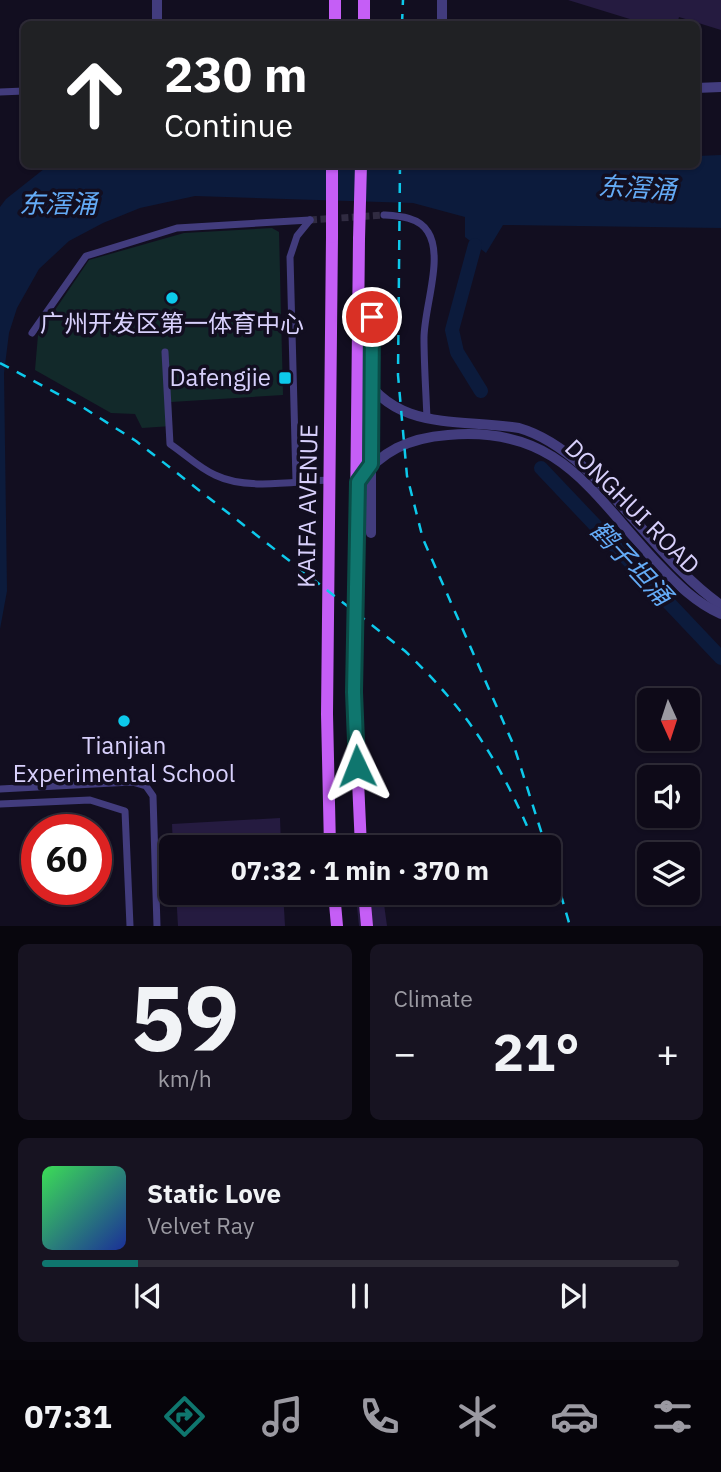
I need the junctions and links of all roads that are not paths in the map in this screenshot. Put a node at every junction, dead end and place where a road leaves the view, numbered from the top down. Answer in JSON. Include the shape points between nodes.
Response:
{"nodes":[{"id":1,"x":158,"y":0,"type":"edge"},
{"id":2,"x":335,"y":0,"type":"edge"},
{"id":3,"x":364,"y":0,"type":"edge"},
{"id":4,"x":442,"y":0,"type":"edge"},
{"id":5,"x":157,"y":21,"type":"edge"},
{"id":6,"x":335,"y":21,"type":"edge"},
{"id":7,"x":364,"y":21,"type":"edge"},
{"id":8,"x":442,"y":21,"type":"edge"},
{"id":9,"x":721,"y":87,"type":"edge"},
{"id":10,"x":700,"y":88,"type":"edge"},
{"id":11,"x":21,"y":91,"type":"edge"},
{"id":12,"x":0,"y":92,"type":"edge"},
{"id":13,"x":332,"y":168,"type":"edge"},
{"id":14,"x":360,"y":168,"type":"edge"},
{"id":15,"x":384,"y":215,"type":"tunnel mouth"},
{"id":16,"x":372,"y":317,"type":"dead end"},
{"id":17,"x":33,"y":333,"type":"dead end"},
{"id":18,"x":165,"y":352,"type":"dead end"},
{"id":19,"x":359,"y":369,"type":"junction"},
{"id":20,"x":371,"y":386,"type":"junction"},
{"id":21,"x":427,"y":419,"type":"junction"},
{"id":22,"x":371,"y":464,"type":"junction"},
{"id":23,"x":330,"y":480,"type":"junction"},
{"id":24,"x":296,"y":481,"type":"junction"},
{"id":25,"x":358,"y":482,"type":"junction"},
{"id":26,"x":371,"y":533,"type":"dead end"},
{"id":27,"x":721,"y":605,"type":"edge"},
{"id":28,"x":721,"y":614,"type":"edge"},
{"id":29,"x":0,"y":789,"type":"edge"},
{"id":30,"x":0,"y":804,"type":"edge"},
{"id":31,"x":331,"y":835,"type":"edge"},
{"id":32,"x":360,"y":835,"type":"edge"},
{"id":33,"x":335,"y":905,"type":"edge"},
{"id":34,"x":365,"y":905,"type":"edge"},
{"id":35,"x":130,"y":926,"type":"edge"},
{"id":36,"x":157,"y":926,"type":"edge"},
{"id":37,"x":337,"y":926,"type":"edge"},
{"id":38,"x":367,"y":926,"type":"edge"}],
"edges":[{"from":1,"to":5,"type":"street"},
{"from":2,"to":6,"type":"main road"},
{"from":3,"to":7,"type":"main road"},
{"from":4,"to":8,"type":"street"},
{"from":9,"to":10,"type":"street"},
{"from":11,"to":12,"type":"street"},
{"from":13,"to":23,"type":"main road","name":"KAIFA AVENUE","bridge":true},
{"from":14,"to":19,"type":"main road","name":"KAIFA AVENUE","bridge":true},
{"from":15,"to":21,"type":"street","via":[[411,219],[422,225],[432,240],[424,337]]},
{"from":16,"to":20,"type":"street"},
{"from":17,"to":24,"type":"street","via":[[86,256],[177,228],[310,220],[297,236],[289,269]]},
{"from":18,"to":24,"type":"street","via":[[170,444],[225,479]]},
{"from":19,"to":20,"type":"street","name":"DONGHUI ROAD"},
{"from":19,"to":25,"type":"main road","name":"KAIFA AVENUE"},
{"from":20,"to":21,"type":"street","name":"DONGHUI ROAD","via":[[398,410]]},
{"from":20,"to":22,"type":"street"},
{"from":21,"to":27,"type":"street","name":"DONGHUI ROAD","via":[[519,428],[551,441],[568,452],[675,567]]},
{"from":22,"to":25,"type":"street","name":"DONGHUI ROAD"},
{"from":22,"to":26,"type":"street"},
{"from":22,"to":28,"type":"street","name":"DONGHUI ROAD","via":[[396,446],[441,435],[505,436],[538,447],[563,461],[688,593]]},
{"from":23,"to":24,"type":"street"},
{"from":23,"to":31,"type":"main road","name":"KAIFA AVENUE"},
{"from":25,"to":32,"type":"main road","name":"KAIFA AVENUE","via":[[354,692]]},
{"from":29,"to":36,"type":"street","via":[[132,782],[146,786],[153,796]]},
{"from":30,"to":35,"type":"street","via":[[90,800],[125,811]]},
{"from":33,"to":37,"type":"main road"},
{"from":34,"to":38,"type":"main road"}]}
